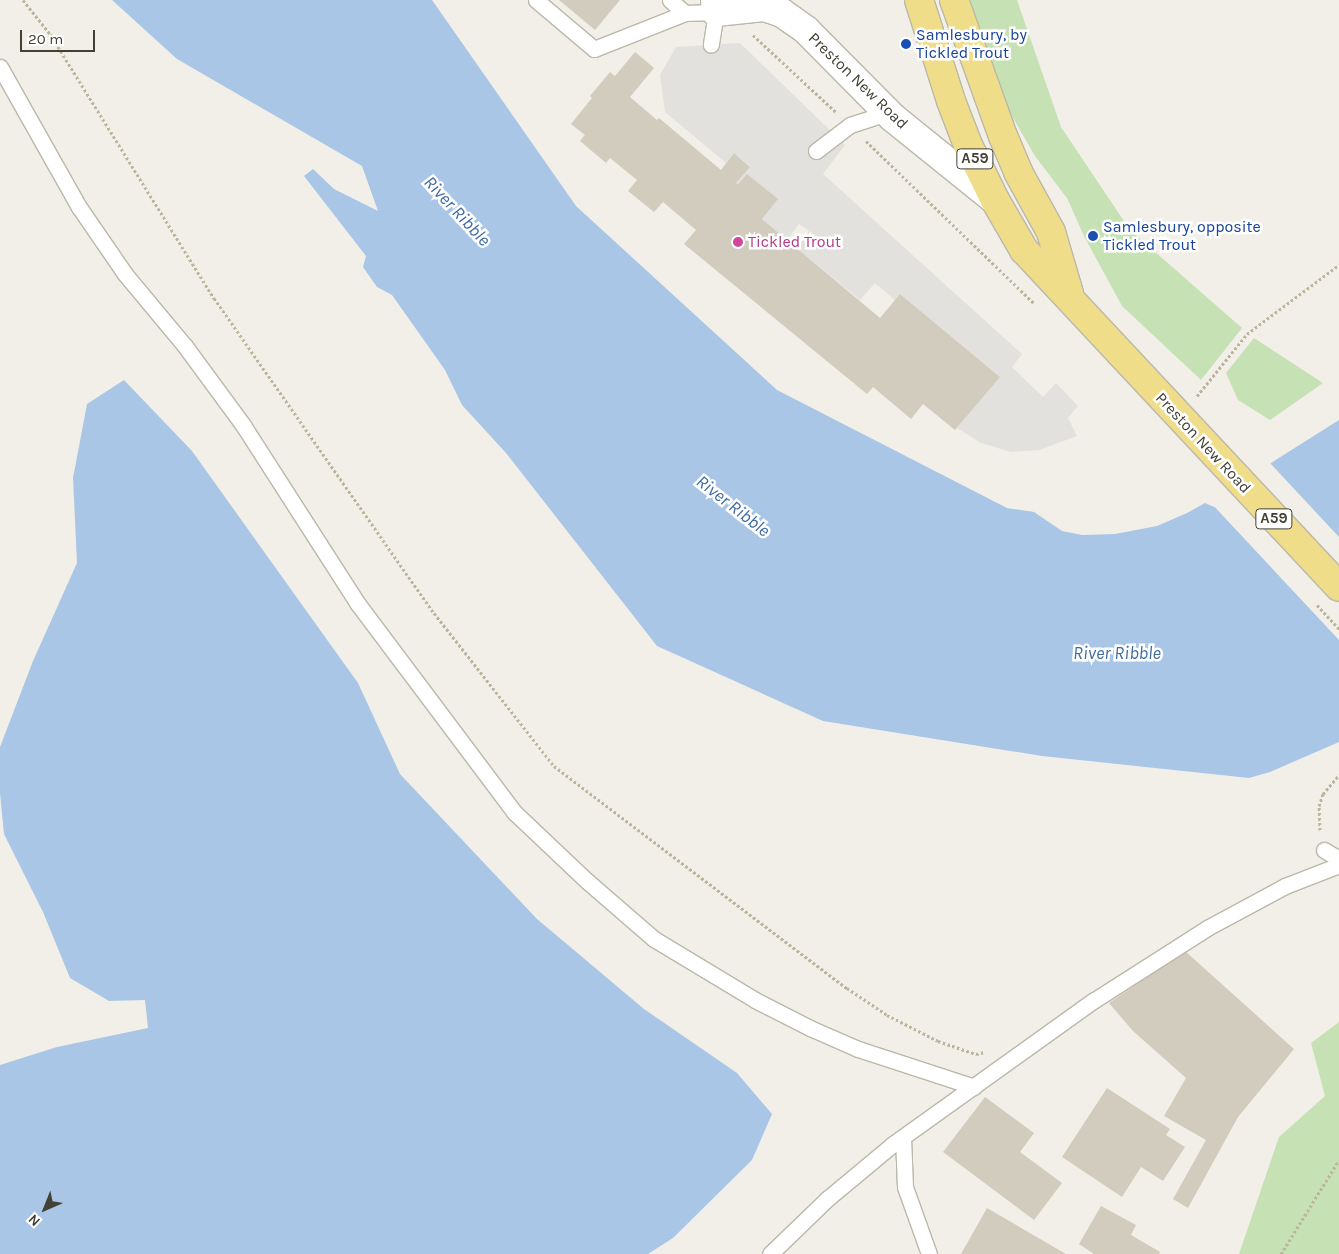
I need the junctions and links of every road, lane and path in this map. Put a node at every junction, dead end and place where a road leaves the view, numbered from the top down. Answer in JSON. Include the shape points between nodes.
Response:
{"nodes":[{"id":1,"x":23,"y":0,"type":"edge"},
{"id":2,"x":536,"y":0,"type":"edge"},
{"id":3,"x":670,"y":0,"type":"edge"},
{"id":4,"x":919,"y":0,"type":"edge"},
{"id":5,"x":954,"y":0,"type":"edge"},
{"id":6,"x":716,"y":6,"type":"edge"},
{"id":7,"x":685,"y":13,"type":"junction"},
{"id":8,"x":711,"y":45,"type":"dead end"},
{"id":9,"x":0,"y":67,"type":"edge"},
{"id":10,"x":892,"y":117,"type":"junction"},
{"id":11,"x":850,"y":125,"type":"junction"},
{"id":12,"x":816,"y":151,"type":"dead end"},
{"id":13,"x":995,"y":200,"type":"junction"},
{"id":14,"x":1339,"y":266,"type":"edge"},
{"id":15,"x":1070,"y":297,"type":"junction"},
{"id":16,"x":1039,"y":308,"type":"dead end"},
{"id":17,"x":1179,"y":418,"type":"junction"},
{"id":18,"x":1339,"y":587,"type":"edge"},
{"id":19,"x":1339,"y":775,"type":"edge"},
{"id":20,"x":1319,"y":806,"type":"dead end"},
{"id":21,"x":1324,"y":850,"type":"dead end"},
{"id":22,"x":1339,"y":859,"type":"edge"},
{"id":23,"x":1339,"y":865,"type":"edge"},
{"id":24,"x":987,"y":1052,"type":"dead end"},
{"id":25,"x":974,"y":1087,"type":"junction"},
{"id":26,"x":903,"y":1137,"type":"junction"},
{"id":27,"x":1339,"y":1160,"type":"edge"},
{"id":28,"x":770,"y":1254,"type":"edge"},
{"id":29,"x":928,"y":1254,"type":"edge"},
{"id":30,"x":1281,"y":1254,"type":"edge"}],
"edges":[{"from":1,"to":24,"type":"path","via":[[50,34],[214,298],[434,613],[554,766],[887,1015],[938,1042],[976,1054]]},
{"from":2,"to":7,"type":"lane","via":[[594,49]]},
{"from":3,"to":7,"type":"lane"},
{"from":4,"to":13,"type":"highway","name":"Preston New Road","number":"A59","via":[[951,101]]},
{"from":5,"to":15,"type":"highway","name":"Preston New Road","number":"A59","via":[[1018,172],[1051,232]]},
{"from":6,"to":7,"type":"lane"},
{"from":6,"to":8,"type":"lane"},
{"from":6,"to":10,"type":"street","name":"Preston New Road","via":[[764,7],[782,13],[806,30]]},
{"from":6,"to":11,"type":"path"},
{"from":9,"to":25,"type":"lane","via":[[79,206],[124,274],[185,346],[243,424],[358,604],[514,812],[654,939],[755,1000],[858,1049]]},
{"from":10,"to":11,"type":"lane","via":[[876,116]]},
{"from":10,"to":13,"type":"street","name":"Preston New Road"},
{"from":11,"to":12,"type":"lane"},
{"from":11,"to":16,"type":"path"},
{"from":13,"to":15,"type":"highway","name":"Preston New Road","number":"A59","via":[[1024,250]]},
{"from":14,"to":17,"type":"path","via":[[1247,334]]},
{"from":15,"to":17,"type":"highway","name":"Preston New Road","number":"A59"},
{"from":17,"to":18,"type":"highway","name":"Preston New Road","number":"A59"},
{"from":19,"to":20,"type":"path","via":[[1323,794]]},
{"from":21,"to":22,"type":"lane"},
{"from":23,"to":25,"type":"lane","via":[[1285,886],[1207,928],[1093,1001]]},
{"from":25,"to":26,"type":"lane"},
{"from":26,"to":28,"type":"lane","via":[[827,1199]]},
{"from":26,"to":29,"type":"lane","via":[[905,1187]]},
{"from":27,"to":30,"type":"path"}]}
